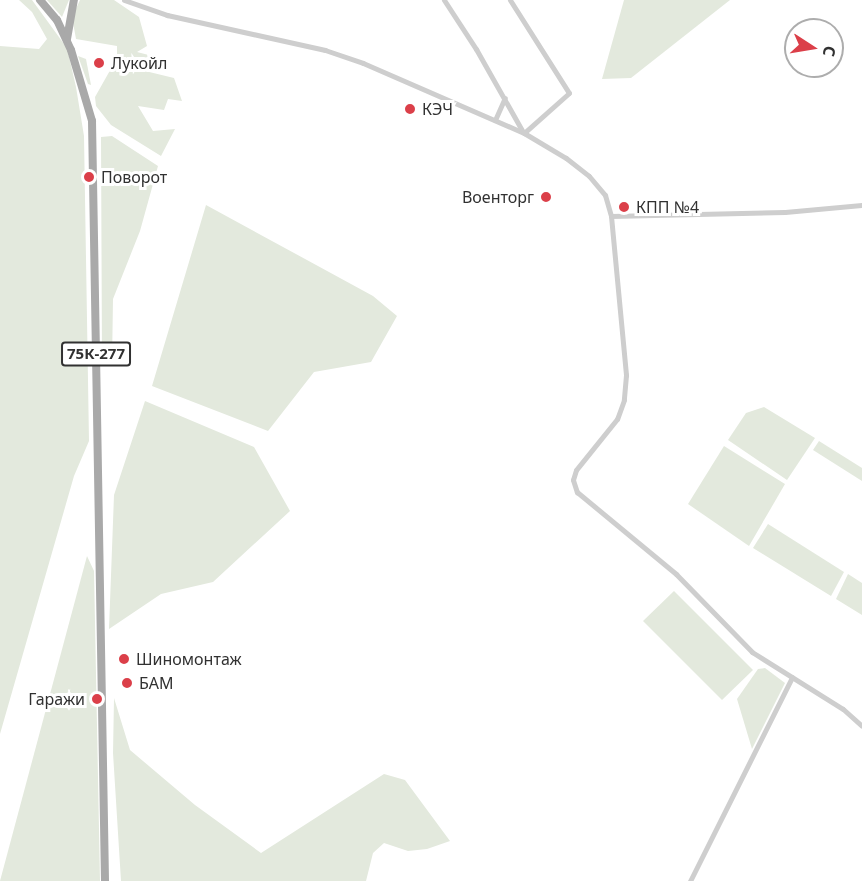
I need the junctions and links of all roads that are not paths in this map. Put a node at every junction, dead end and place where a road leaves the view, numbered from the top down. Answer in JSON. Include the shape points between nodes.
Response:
{"nodes":[{"id":1,"x":40,"y":0,"type":"edge"},
{"id":2,"x":74,"y":0,"type":"edge"},
{"id":3,"x":124,"y":0,"type":"edge"},
{"id":4,"x":444,"y":0,"type":"edge"},
{"id":5,"x":510,"y":0,"type":"edge"},
{"id":6,"x":67,"y":43,"type":"junction"},
{"id":7,"x":505,"y":98,"type":"junction"},
{"id":8,"x":495,"y":120,"type":"junction"},
{"id":9,"x":524,"y":133,"type":"junction"},
{"id":10,"x":862,"y":205,"type":"edge"},
{"id":11,"x":611,"y":216,"type":"junction"},
{"id":12,"x":792,"y":677,"type":"junction"},
{"id":13,"x":862,"y":726,"type":"edge"},
{"id":14,"x":105,"y":881,"type":"edge"},
{"id":15,"x":690,"y":881,"type":"edge"}],
"edges":[{"from":1,"to":6,"type":"main road","via":[[57,20]]},
{"from":2,"to":6,"type":"main road"},
{"from":3,"to":8,"type":"street","via":[[167,15],[325,50]]},
{"from":4,"to":7,"type":"street"},
{"from":5,"to":9,"type":"street","via":[[569,93]]},
{"from":6,"to":14,"type":"main road","number":"75К-277","via":[[88,100],[93,138]]},
{"from":7,"to":8,"type":"street"},
{"from":7,"to":9,"type":"street"},
{"from":8,"to":9,"type":"street"},
{"from":9,"to":11,"type":"street","via":[[589,176],[605,195]]},
{"from":10,"to":11,"type":"street","via":[[785,212]]},
{"from":11,"to":12,"type":"street","via":[[626,375],[624,400],[617,419],[576,470],[573,480],[577,492],[676,574],[752,652]]},
{"from":12,"to":13,"type":"street","via":[[843,709]]},
{"from":12,"to":15,"type":"street"}]}
